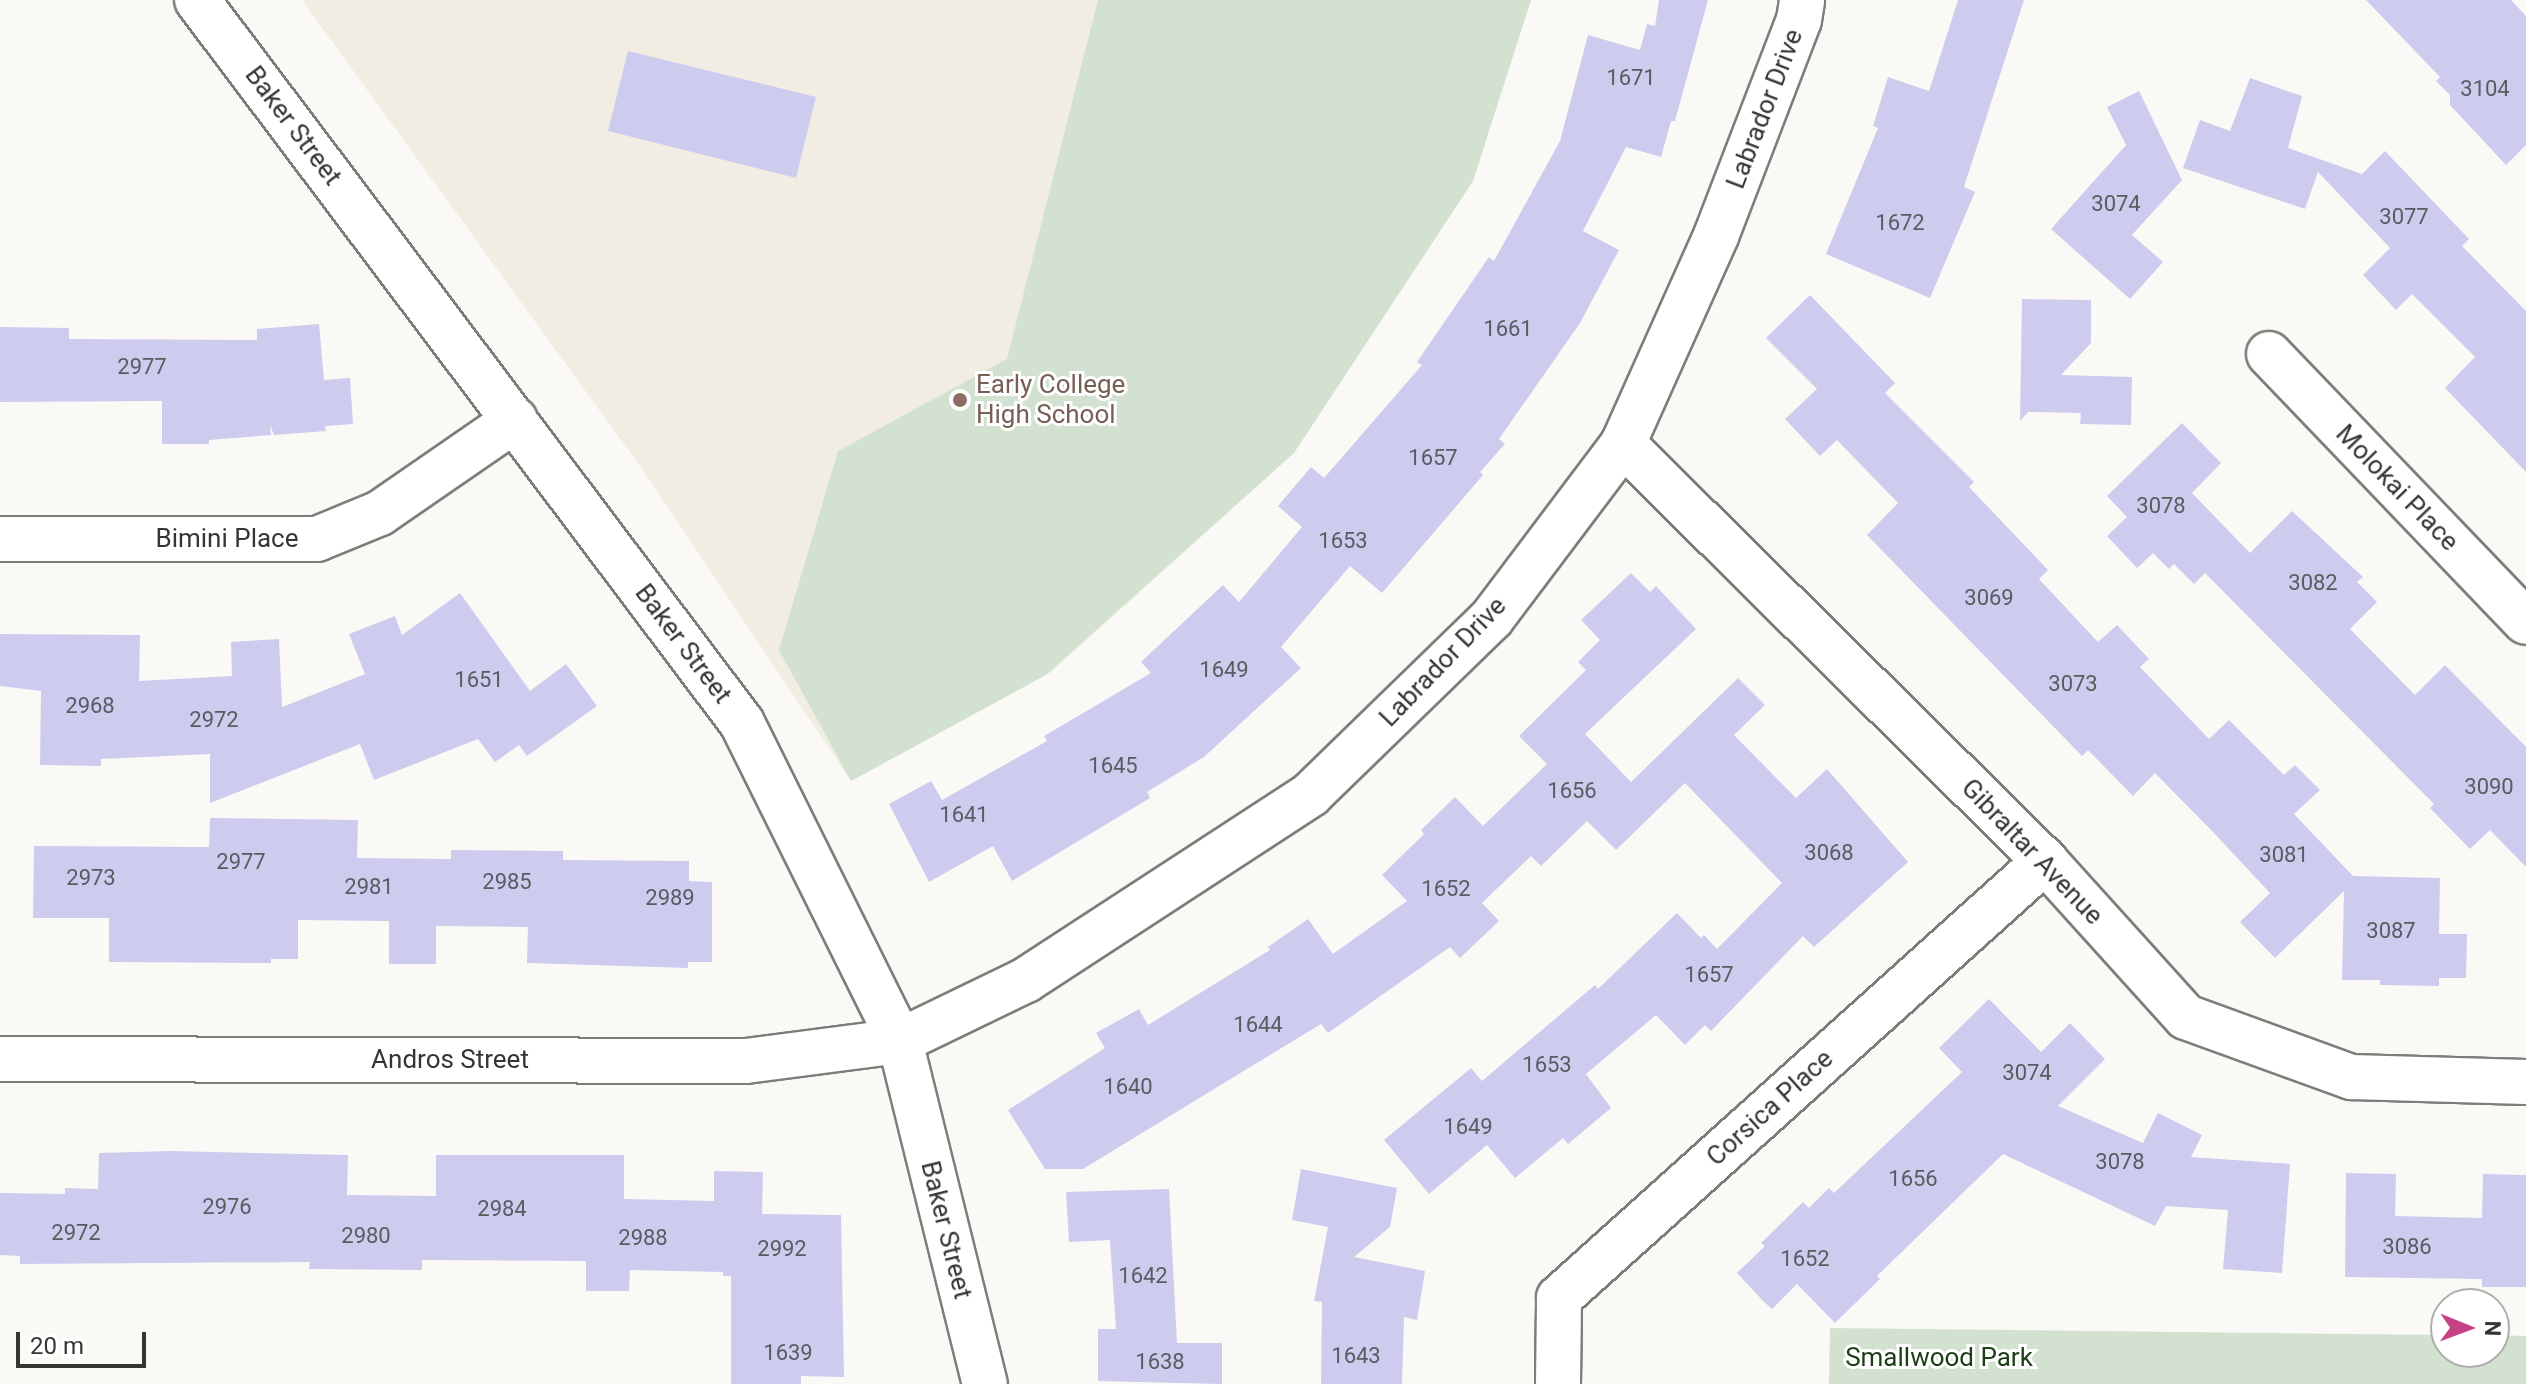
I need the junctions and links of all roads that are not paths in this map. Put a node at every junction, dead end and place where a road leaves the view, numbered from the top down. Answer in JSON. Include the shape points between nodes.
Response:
{"nodes":[{"id":1,"x":197,"y":0,"type":"edge"},
{"id":2,"x":1802,"y":0,"type":"edge"},
{"id":3,"x":2269,"y":354,"type":"dead end"},
{"id":4,"x":515,"y":420,"type":"junction"},
{"id":5,"x":1623,"y":444,"type":"junction"},
{"id":6,"x":0,"y":539,"type":"edge"},
{"id":7,"x":2526,"y":622,"type":"edge"},
{"id":8,"x":2045,"y":861,"type":"junction"},
{"id":9,"x":900,"y":1041,"type":"junction"},
{"id":10,"x":0,"y":1059,"type":"edge"},
{"id":11,"x":2526,"y":1082,"type":"edge"},
{"id":12,"x":985,"y":1384,"type":"edge"},
{"id":13,"x":1558,"y":1384,"type":"edge"}],
"edges":[{"from":1,"to":4,"type":"street","name":"Baker Street"},
{"from":2,"to":5,"type":"street","name":"Labrador Drive","via":[[1799,20],[1716,236]]},
{"from":3,"to":7,"type":"street","name":"Molokai Place"},
{"from":4,"to":6,"type":"street","name":"Bimini Place","via":[[380,513],[317,539]]},
{"from":4,"to":9,"type":"street","name":"Baker Street","via":[[742,723]]},
{"from":5,"to":8,"type":"street","name":"Gibraltar Avenue"},
{"from":5,"to":9,"type":"street","name":"Labrador Drive","via":[[1492,618],[1311,794],[1026,980]]},
{"from":8,"to":11,"type":"street","name":"Gibraltar Avenue","via":[[2186,1017],[2351,1077]]},
{"from":8,"to":13,"type":"street","name":"Corsica Place","via":[[1559,1298]]},
{"from":9,"to":10,"type":"street","name":"Andros Street","via":[[746,1061]]},
{"from":9,"to":12,"type":"street","name":"Baker Street"}]}
